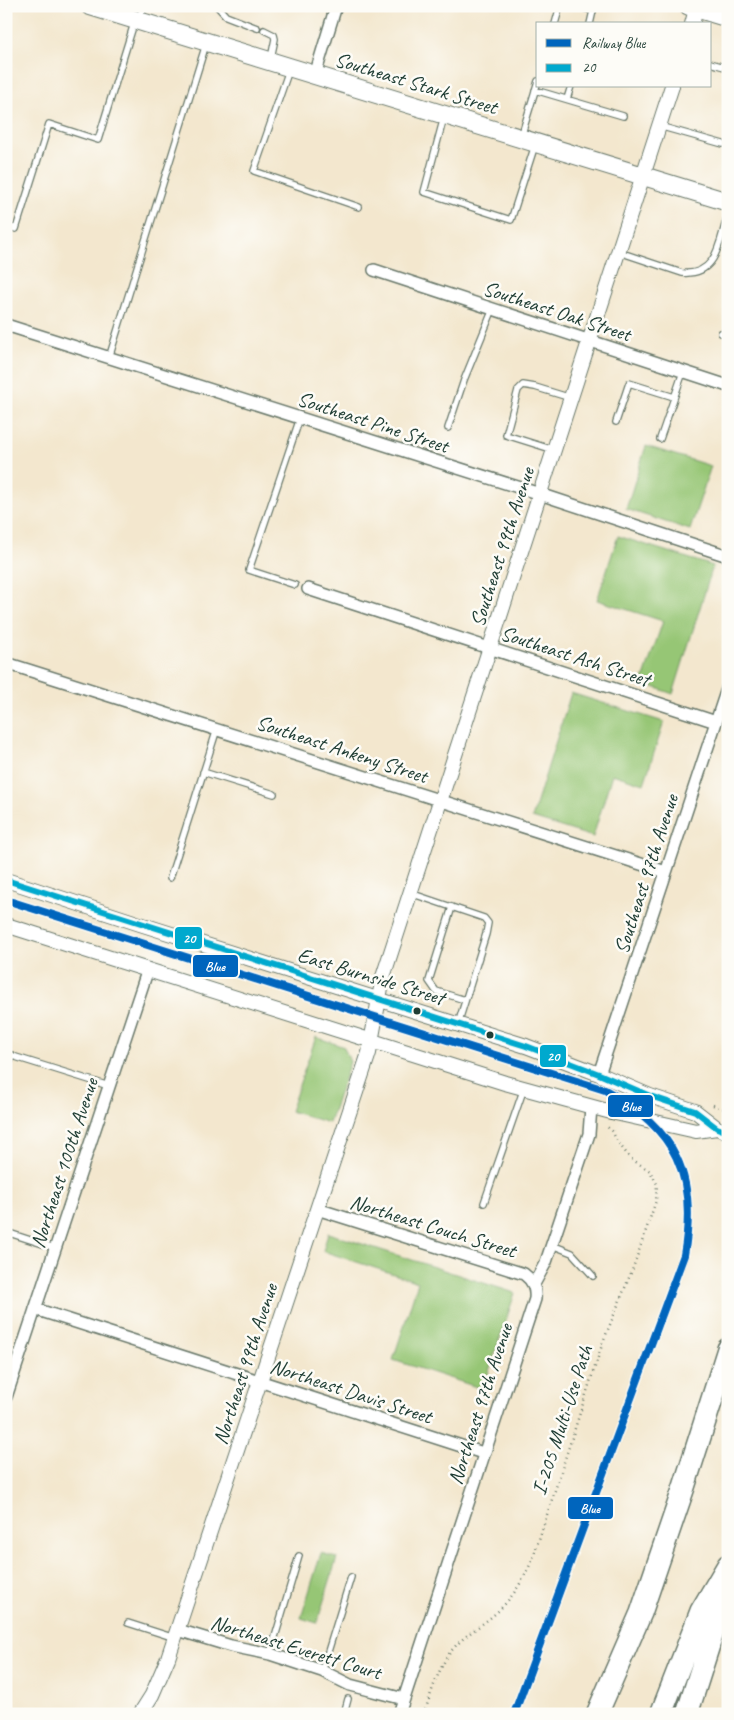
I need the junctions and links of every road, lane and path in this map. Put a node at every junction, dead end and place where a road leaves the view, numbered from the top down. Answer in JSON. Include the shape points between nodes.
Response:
{"nodes":[{"id":1,"x":90,"y":6,"type":"edge"},
{"id":2,"x":217,"y":6,"type":"edge"},
{"id":3,"x":336,"y":6,"type":"edge"},
{"id":4,"x":560,"y":6,"type":"edge"},
{"id":5,"x":578,"y":6,"type":"edge"},
{"id":6,"x":693,"y":11,"type":"edge"},
{"id":7,"x":140,"y":13,"type":"edge"},
{"id":8,"x":728,"y":18,"type":"edge"},
{"id":9,"x":556,"y":22,"type":"edge"},
{"id":10,"x":590,"y":22,"type":"edge"},
{"id":11,"x":257,"y":28,"type":"dead end"},
{"id":12,"x":264,"y":30,"type":"dead end"},
{"id":13,"x":207,"y":42,"type":"junction"},
{"id":14,"x":270,"y":62,"type":"junction"},
{"id":15,"x":712,"y":63,"type":"edge"},
{"id":16,"x":290,"y":68,"type":"junction"},
{"id":17,"x":728,"y":68,"type":"edge"},
{"id":18,"x":315,"y":76,"type":"junction"},
{"id":19,"x":536,"y":87,"type":"edge"},
{"id":20,"x":570,"y":88,"type":"edge"},
{"id":21,"x":671,"y":88,"type":"edge"},
{"id":22,"x":535,"y":90,"type":"junction"},
{"id":23,"x":567,"y":99,"type":"junction"},
{"id":24,"x":445,"y":115,"type":"junction"},
{"id":25,"x":623,"y":116,"type":"dead end"},
{"id":26,"x":659,"y":126,"type":"junction"},
{"id":27,"x":528,"y":141,"type":"junction"},
{"id":28,"x":723,"y":144,"type":"dead end"},
{"id":29,"x":643,"y":176,"type":"junction"},
{"id":30,"x":728,"y":202,"type":"edge"},
{"id":31,"x":359,"y":207,"type":"dead end"},
{"id":32,"x":728,"y":215,"type":"edge"},
{"id":33,"x":6,"y":226,"type":"edge"},
{"id":34,"x":619,"y":252,"type":"junction"},
{"id":35,"x":374,"y":270,"type":"dead end"},
{"id":36,"x":493,"y":309,"type":"junction"},
{"id":37,"x":6,"y":325,"type":"edge"},
{"id":38,"x":721,"y":333,"type":"dead end"},
{"id":39,"x":728,"y":335,"type":"edge"},
{"id":40,"x":590,"y":342,"type":"junction"},
{"id":41,"x":109,"y":358,"type":"junction"},
{"id":42,"x":683,"y":372,"type":"junction"},
{"id":43,"x":728,"y":386,"type":"edge"},
{"id":44,"x":674,"y":397,"type":"junction"},
{"id":45,"x":571,"y":398,"type":"junction"},
{"id":46,"x":300,"y":418,"type":"junction"},
{"id":47,"x":616,"y":422,"type":"dead end"},
{"id":48,"x":448,"y":428,"type":"dead end"},
{"id":49,"x":660,"y":439,"type":"dead end"},
{"id":50,"x":554,"y":450,"type":"junction"},
{"id":51,"x":540,"y":494,"type":"junction"},
{"id":52,"x":728,"y":556,"type":"edge"},
{"id":53,"x":295,"y":585,"type":"dead end"},
{"id":54,"x":308,"y":589,"type":"dead end"},
{"id":55,"x":489,"y":648,"type":"junction"},
{"id":56,"x":6,"y":663,"type":"edge"},
{"id":57,"x":728,"y":686,"type":"edge"},
{"id":58,"x":716,"y":722,"type":"junction"},
{"id":59,"x":217,"y":729,"type":"junction"},
{"id":60,"x":203,"y":772,"type":"junction"},
{"id":61,"x":274,"y":794,"type":"dead end"},
{"id":62,"x":440,"y":800,"type":"junction"},
{"id":63,"x":666,"y":872,"type":"junction"},
{"id":64,"x":170,"y":878,"type":"dead end"},
{"id":65,"x":6,"y":880,"type":"edge"},
{"id":66,"x":410,"y":893,"type":"junction"},
{"id":67,"x":452,"y":907,"type":"junction"},
{"id":68,"x":6,"y":925,"type":"edge"},
{"id":69,"x":148,"y":969,"type":"junction"},
{"id":70,"x":378,"y":999,"type":"junction"},
{"id":71,"x":465,"y":1000,"type":"junction"},
{"id":72,"x":375,"y":1021,"type":"joint"},
{"id":73,"x":458,"y":1024,"type":"junction"},
{"id":74,"x":372,"y":1041,"type":"junction"},
{"id":75,"x":9,"y":1054,"type":"edge"},
{"id":76,"x":6,"y":1071,"type":"edge"},
{"id":77,"x":599,"y":1074,"type":"junction"},
{"id":78,"x":109,"y":1086,"type":"junction"},
{"id":79,"x":524,"y":1088,"type":"junction"},
{"id":80,"x":591,"y":1106,"type":"junction"},
{"id":81,"x":722,"y":1108,"type":"dead end"},
{"id":82,"x":728,"y":1110,"type":"edge"},
{"id":83,"x":605,"y":1126,"type":"dead end"},
{"id":84,"x":722,"y":1130,"type":"edge"},
{"id":85,"x":484,"y":1203,"type":"dead end"},
{"id":86,"x":316,"y":1209,"type":"junction"},
{"id":87,"x":6,"y":1232,"type":"edge"},
{"id":88,"x":552,"y":1245,"type":"junction"},
{"id":89,"x":56,"y":1248,"type":"junction"},
{"id":90,"x":593,"y":1276,"type":"dead end"},
{"id":91,"x":534,"y":1284,"type":"junction"},
{"id":92,"x":35,"y":1309,"type":"junction"},
{"id":93,"x":728,"y":1349,"type":"edge"},
{"id":94,"x":9,"y":1379,"type":"edge"},
{"id":95,"x":260,"y":1381,"type":"junction"},
{"id":96,"x":6,"y":1397,"type":"edge"},
{"id":97,"x":483,"y":1453,"type":"junction"},
{"id":98,"x":299,"y":1556,"type":"dead end"},
{"id":99,"x":728,"y":1565,"type":"edge"},
{"id":100,"x":351,"y":1577,"type":"dead end"},
{"id":101,"x":728,"y":1585,"type":"edge"},
{"id":102,"x":128,"y":1623,"type":"dead end"},
{"id":103,"x":177,"y":1634,"type":"junction"},
{"id":104,"x":270,"y":1654,"type":"junction"},
{"id":105,"x":322,"y":1672,"type":"junction"},
{"id":106,"x":348,"y":1699,"type":"dead end"},
{"id":107,"x":404,"y":1699,"type":"junction"},
{"id":108,"x":140,"y":1714,"type":"edge"},
{"id":109,"x":344,"y":1714,"type":"edge"},
{"id":110,"x":399,"y":1714,"type":"edge"},
{"id":111,"x":424,"y":1714,"type":"edge"},
{"id":112,"x":597,"y":1714,"type":"edge"},
{"id":113,"x":661,"y":1714,"type":"edge"},
{"id":114,"x":687,"y":1714,"type":"edge"}],
"edges":[{"from":1,"to":7,"type":"main road","name":"Southeast Stark Street"},
{"from":2,"to":11,"type":"lane","via":[[232,20]]},
{"from":3,"to":18,"type":"street"},
{"from":4,"to":9,"type":"lane"},
{"from":5,"to":10,"type":"lane","via":[[593,11]]},
{"from":6,"to":8,"type":"main road"},
{"from":7,"to":13,"type":"main road","name":"Southeast Stark Street"},
{"from":7,"to":33,"type":"lane","via":[[98,140],[49,124],[16,229]]},
{"from":12,"to":14,"type":"lane","via":[[275,39]]},
{"from":13,"to":14,"type":"main road","name":"Southeast Stark Street"},
{"from":13,"to":41,"type":"lane"},
{"from":14,"to":16,"type":"main road","name":"Southeast Stark Street"},
{"from":15,"to":17,"type":"lane"},
{"from":16,"to":18,"type":"main road","name":"Southeast Stark Street"},
{"from":16,"to":31,"type":"lane","via":[[254,172]]},
{"from":18,"to":24,"type":"main road","name":"Southeast Stark Street"},
{"from":19,"to":22,"type":"lane"},
{"from":20,"to":23,"type":"lane"},
{"from":21,"to":26,"type":"street","name":"Southeast 99th Avenue"},
{"from":22,"to":23,"type":"lane"},
{"from":22,"to":27,"type":"lane"},
{"from":23,"to":25,"type":"lane"},
{"from":24,"to":27,"type":"main road","name":"Southeast Stark Street"},
{"from":24,"to":27,"type":"lane","via":[[424,192],[511,220]]},
{"from":26,"to":28,"type":"lane"},
{"from":26,"to":29,"type":"street","name":"Southeast 99th Avenue"},
{"from":27,"to":29,"type":"main road","name":"Southeast Stark Street"},
{"from":29,"to":30,"type":"main road","name":"Southeast Stark Street"},
{"from":29,"to":34,"type":"street","name":"Southeast 99th Avenue"},
{"from":32,"to":34,"type":"lane","via":[[713,260],[700,272],[682,272]]},
{"from":34,"to":40,"type":"street","name":"Southeast 99th Avenue"},
{"from":35,"to":36,"type":"street","name":"Southeast Oak Street"},
{"from":36,"to":40,"type":"street","name":"Southeast Oak Street"},
{"from":36,"to":48,"type":"lane"},
{"from":37,"to":41,"type":"street","name":"Southeast Pine Street"},
{"from":38,"to":39,"type":"lane"},
{"from":40,"to":42,"type":"street","name":"Southeast Oak Street"},
{"from":40,"to":45,"type":"street","name":"Southeast 99th Avenue"},
{"from":41,"to":46,"type":"street","name":"Southeast Pine Street"},
{"from":42,"to":43,"type":"street","name":"Southeast Oak Street"},
{"from":42,"to":44,"type":"lane"},
{"from":44,"to":47,"type":"lane","via":[[629,383]]},
{"from":44,"to":49,"type":"lane"},
{"from":45,"to":50,"type":"street","name":"Southeast 99th Avenue"},
{"from":45,"to":50,"type":"lane","via":[[523,385],[518,390],[506,435]]},
{"from":46,"to":51,"type":"street","name":"Southeast Pine Street"},
{"from":46,"to":53,"type":"lane","via":[[249,570]]},
{"from":50,"to":51,"type":"street","name":"Southeast 99th Avenue"},
{"from":51,"to":52,"type":"street","name":"Southeast Pine Street"},
{"from":51,"to":55,"type":"street","name":"Southeast 99th Avenue"},
{"from":54,"to":55,"type":"street","name":"Southeast Ash Street"},
{"from":55,"to":58,"type":"street","name":"Southeast Ash Street"},
{"from":55,"to":62,"type":"street","name":"Southeast 99th Avenue"},
{"from":56,"to":59,"type":"street","name":"Southeast Ankeny Street"},
{"from":57,"to":58,"type":"street","name":"Southeast 97th Avenue"},
{"from":58,"to":63,"type":"street","name":"Southeast 97th Avenue"},
{"from":59,"to":60,"type":"lane"},
{"from":59,"to":62,"type":"street","name":"Southeast Ankeny Street"},
{"from":60,"to":61,"type":"lane"},
{"from":60,"to":64,"type":"lane"},
{"from":62,"to":63,"type":"street","name":"Southeast Ankeny Street"},
{"from":62,"to":66,"type":"street","name":"Southeast 99th Avenue"},
{"from":63,"to":77,"type":"street","name":"Southeast 97th Avenue"},
{"from":65,"to":70,"type":"street","name":"East Burnside Street"},
{"from":66,"to":67,"type":"lane"},
{"from":66,"to":70,"type":"street","name":"Southeast 99th Avenue"},
{"from":67,"to":71,"type":"lane","via":[[429,981],[436,991]]},
{"from":67,"to":71,"type":"lane","via":[[484,918],[488,923]]},
{"from":68,"to":69,"type":"street","name":"East Burnside Street"},
{"from":69,"to":74,"type":"street","name":"East Burnside Street"},
{"from":69,"to":78,"type":"street","name":"Northeast 100th Avenue"},
{"from":70,"to":72,"type":"street","name":"Southeast 99th Avenue"},
{"from":70,"to":73,"type":"street","name":"East Burnside Street"},
{"from":71,"to":73,"type":"lane"},
{"from":72,"to":74,"type":"street","name":"Northeast 99th Avenue"},
{"from":73,"to":77,"type":"street","name":"East Burnside Street"},
{"from":74,"to":79,"type":"street","name":"East Burnside Street"},
{"from":74,"to":86,"type":"street","name":"Northeast 99th Avenue"},
{"from":75,"to":76,"type":"lane"},
{"from":75,"to":78,"type":"lane"},
{"from":77,"to":84,"type":"street","name":"East Burnside Street","via":[[695,1112]]},
{"from":78,"to":89,"type":"street","name":"Northeast 100th Avenue"},
{"from":79,"to":80,"type":"street","name":"East Burnside Street"},
{"from":79,"to":85,"type":"lane"},
{"from":80,"to":84,"type":"street","name":"East Burnside Street","via":[[696,1131]]},
{"from":80,"to":88,"type":"street","name":"Northeast 97th Avenue","via":[[589,1134]]},
{"from":81,"to":82,"type":"path"},
{"from":83,"to":111,"type":"path","name":"I-205 Multi-Use Path","via":[[612,1130],[630,1158],[650,1171],[656,1184],[656,1200],[604,1342],[532,1561],[503,1607],[469,1633],[449,1654]]},
{"from":86,"to":91,"type":"street","name":"Northeast Couch Street","via":[[524,1274]]},
{"from":86,"to":95,"type":"street","name":"Northeast 99th Avenue"},
{"from":87,"to":89,"type":"lane"},
{"from":88,"to":90,"type":"lane","via":[[572,1253]]},
{"from":88,"to":91,"type":"street","name":"Northeast 97th Avenue"},
{"from":89,"to":92,"type":"street","name":"Northeast 100th Avenue"},
{"from":91,"to":97,"type":"street","name":"Northeast 97th Avenue","via":[[535,1300]]},
{"from":92,"to":94,"type":"street","name":"Northeast 100th Avenue"},
{"from":92,"to":95,"type":"street","name":"Northeast Davis Street"},
{"from":93,"to":112,"type":"highway","via":[[641,1613]]},
{"from":94,"to":96,"type":"street","name":"Northeast 100th Avenue"},
{"from":95,"to":97,"type":"street","name":"Northeast Davis Street"},
{"from":95,"to":103,"type":"street","name":"Northeast 99th Avenue"},
{"from":97,"to":107,"type":"street","name":"Northeast 97th Avenue"},
{"from":98,"to":104,"type":"lane"},
{"from":99,"to":113,"type":"highway","via":[[701,1611]]},
{"from":100,"to":105,"type":"lane"},
{"from":101,"to":114,"type":"highway"},
{"from":102,"to":103,"type":"lane"},
{"from":103,"to":104,"type":"street","name":"Northeast Everett Court"},
{"from":103,"to":108,"type":"street","name":"Northeast 99th Avenue","via":[[159,1681]]},
{"from":104,"to":105,"type":"street","name":"Northeast Everett Court"},
{"from":105,"to":107,"type":"street","name":"Northeast Everett Court","via":[[345,1683]]},
{"from":106,"to":109,"type":"lane"},
{"from":107,"to":110,"type":"street","name":"Northeast 97th Avenue"}]}
